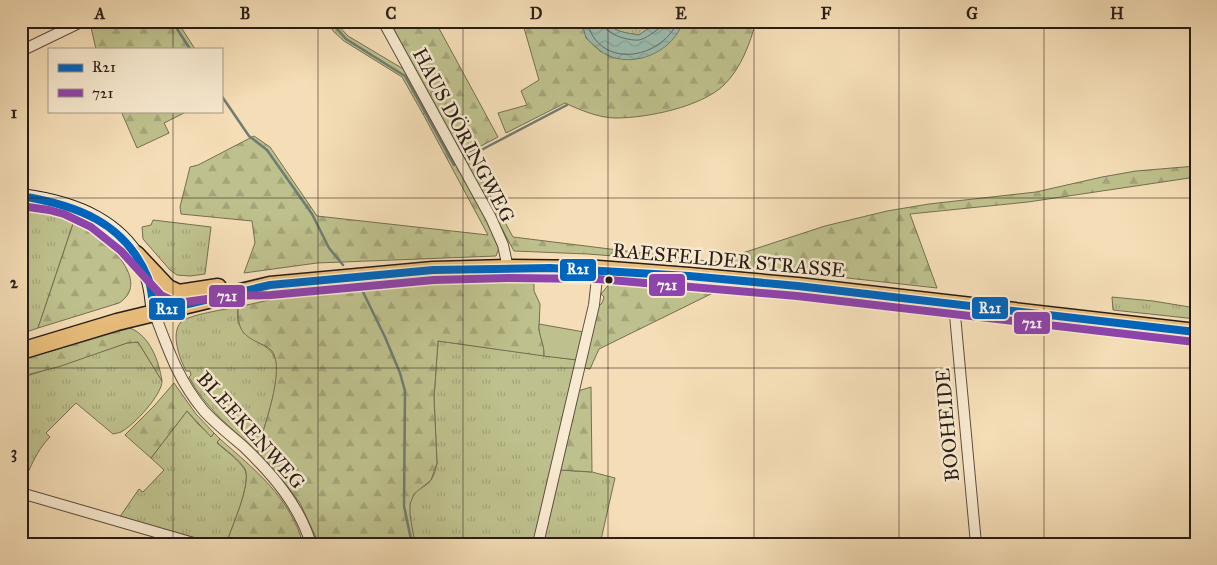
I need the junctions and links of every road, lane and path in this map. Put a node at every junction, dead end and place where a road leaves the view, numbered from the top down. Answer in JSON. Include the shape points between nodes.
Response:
{"nodes":[{"id":1,"x":83,"y":21,"type":"edge"},
{"id":2,"x":383,"y":21,"type":"edge"},
{"id":3,"x":21,"y":50,"type":"edge"},
{"id":4,"x":21,"y":196,"type":"edge"},
{"id":5,"x":136,"y":254,"type":"junction"},
{"id":6,"x":508,"y":268,"type":"junction"},
{"id":7,"x":598,"y":269,"type":"junction"},
{"id":8,"x":270,"y":285,"type":"junction"},
{"id":9,"x":954,"y":304,"type":"junction"},
{"id":10,"x":154,"y":312,"type":"junction"},
{"id":11,"x":1196,"y":332,"type":"edge"},
{"id":12,"x":21,"y":351,"type":"edge"},
{"id":13,"x":21,"y":494,"type":"edge"},
{"id":14,"x":197,"y":544,"type":"edge"},
{"id":15,"x":311,"y":544,"type":"edge"},
{"id":16,"x":538,"y":544,"type":"edge"},
{"id":17,"x":976,"y":544,"type":"edge"}],
"edges":[{"from":1,"to":3,"type":"street"},
{"from":2,"to":6,"type":"street","name":"HAUS DÖRINGWEG","via":[[491,218],[503,245]]},
{"from":4,"to":5,"type":"main road","via":[[51,200],[83,211],[106,225]]},
{"from":5,"to":8,"type":"main road","via":[[168,288],[179,293],[228,286]]},
{"from":5,"to":10,"type":"main road","via":[[148,279]]},
{"from":6,"to":7,"type":"main road","name":"RAESFELDER STRASSE"},
{"from":6,"to":8,"type":"main road","name":"RAESFELDER STRASSE","via":[[432,270]]},
{"from":7,"to":9,"type":"main road","name":"RAESFELDER STRASSE","via":[[719,278]]},
{"from":7,"to":16,"type":"street","via":[[594,305]]},
{"from":8,"to":10,"type":"main road","name":"RAESFELDER STRASSE"},
{"from":9,"to":11,"type":"main road","name":"RAESFELDER STRASSE"},
{"from":9,"to":17,"type":"street","name":"BOOHEIDE"},
{"from":10,"to":12,"type":"main road","name":"RAESFELDER STRASSE"},
{"from":10,"to":15,"type":"street","name":"BLEEKENWEG","via":[[169,353],[189,391],[286,492]]},
{"from":13,"to":14,"type":"street"}]}
